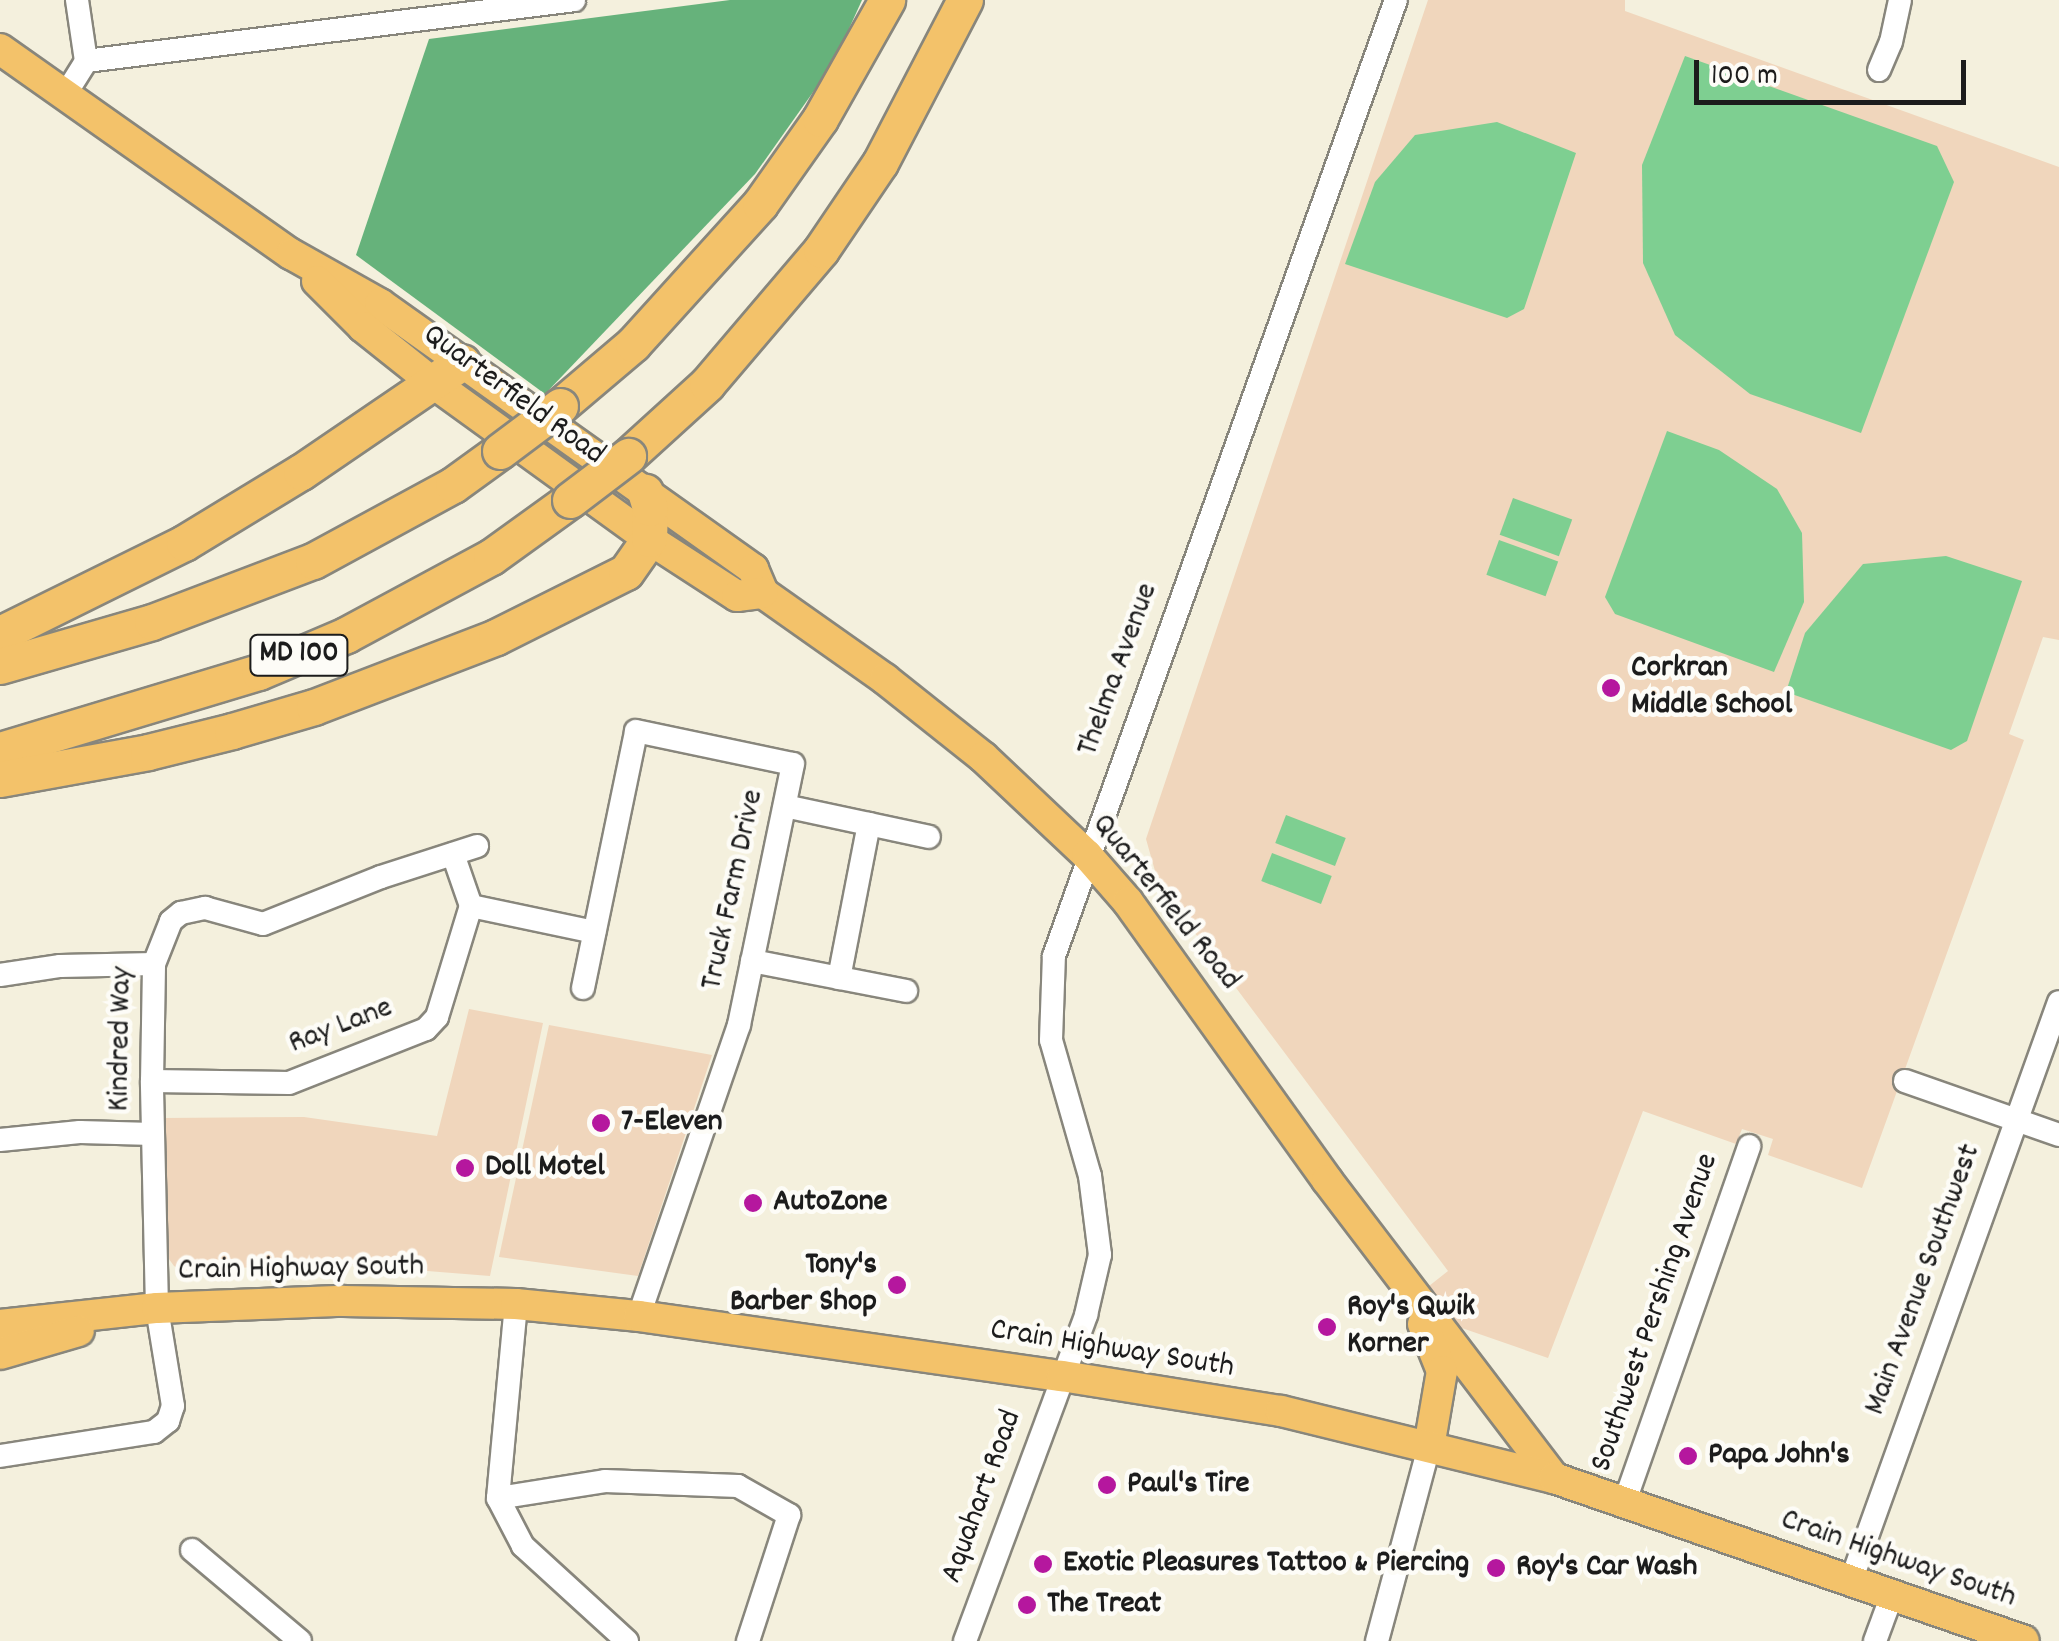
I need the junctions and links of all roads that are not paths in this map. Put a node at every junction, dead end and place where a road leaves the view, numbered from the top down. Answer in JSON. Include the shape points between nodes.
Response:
{"nodes":[{"id":1,"x":77,"y":0,"type":"edge"},
{"id":2,"x":574,"y":0,"type":"edge"},
{"id":3,"x":887,"y":0,"type":"edge"},
{"id":4,"x":965,"y":0,"type":"edge"},
{"id":5,"x":1396,"y":0,"type":"edge"},
{"id":6,"x":1900,"y":0,"type":"edge"},
{"id":7,"x":0,"y":49,"type":"edge"},
{"id":8,"x":86,"y":61,"type":"junction"},
{"id":9,"x":1878,"y":70,"type":"dead end"},
{"id":10,"x":66,"y":95,"type":"junction"},
{"id":11,"x":291,"y":254,"type":"junction"},
{"id":12,"x":462,"y":362,"type":"junction"},
{"id":13,"x":432,"y":382,"type":"junction"},
{"id":14,"x":645,"y":492,"type":"junction"},
{"id":15,"x":649,"y":539,"type":"junction"},
{"id":16,"x":763,"y":593,"type":"junction"},
{"id":17,"x":0,"y":634,"type":"edge"},
{"id":18,"x":0,"y":666,"type":"edge"},
{"id":19,"x":0,"y":750,"type":"edge"},
{"id":20,"x":0,"y":779,"type":"edge"},
{"id":21,"x":784,"y":806,"type":"junction"},
{"id":22,"x":870,"y":824,"type":"junction"},
{"id":23,"x":929,"y":836,"type":"dead end"},
{"id":24,"x":477,"y":846,"type":"dead end"},
{"id":25,"x":453,"y":854,"type":"junction"},
{"id":26,"x":1087,"y":855,"type":"junction"},
{"id":27,"x":471,"y":906,"type":"junction"},
{"id":28,"x":594,"y":932,"type":"junction"},
{"id":29,"x":752,"y":961,"type":"junction"},
{"id":30,"x":154,"y":964,"type":"junction"},
{"id":31,"x":0,"y":975,"type":"edge"},
{"id":32,"x":839,"y":978,"type":"junction"},
{"id":33,"x":583,"y":988,"type":"dead end"},
{"id":34,"x":906,"y":992,"type":"dead end"},
{"id":35,"x":2059,"y":1002,"type":"edge"},
{"id":36,"x":1905,"y":1081,"type":"dead end"},
{"id":37,"x":152,"y":1082,"type":"junction"},
{"id":38,"x":2017,"y":1120,"type":"junction"},
{"id":39,"x":152,"y":1134,"type":"junction"},
{"id":40,"x":2059,"y":1135,"type":"edge"},
{"id":41,"x":0,"y":1140,"type":"edge"},
{"id":42,"x":1749,"y":1146,"type":"dead end"},
{"id":43,"x":1403,"y":1280,"type":"junction"},
{"id":44,"x":516,"y":1304,"type":"junction"},
{"id":45,"x":157,"y":1308,"type":"junction"},
{"id":46,"x":639,"y":1316,"type":"junction"},
{"id":47,"x":0,"y":1325,"type":"edge"},
{"id":48,"x":0,"y":1354,"type":"edge"},
{"id":49,"x":1062,"y":1376,"type":"junction"},
{"id":50,"x":1429,"y":1446,"type":"junction"},
{"id":51,"x":0,"y":1456,"type":"edge"},
{"id":52,"x":1554,"y":1478,"type":"junction"},
{"id":53,"x":498,"y":1498,"type":"junction"},
{"id":54,"x":1625,"y":1501,"type":"junction"},
{"id":55,"x":192,"y":1550,"type":"dead end"},
{"id":56,"x":1851,"y":1580,"type":"junction"},
{"id":57,"x":1892,"y":1595,"type":"junction"},
{"id":58,"x":300,"y":1641,"type":"edge"},
{"id":59,"x":628,"y":1641,"type":"edge"},
{"id":60,"x":748,"y":1641,"type":"edge"},
{"id":61,"x":965,"y":1641,"type":"edge"},
{"id":62,"x":1377,"y":1641,"type":"edge"},
{"id":63,"x":1874,"y":1641,"type":"edge"},
{"id":64,"x":2024,"y":1641,"type":"edge"}],
"edges":[{"from":1,"to":8,"type":"street"},
{"from":2,"to":8,"type":"street"},
{"from":3,"to":18,"type":"highway","number":"MD 100","bridge":true,"via":[[820,119],[760,204],[633,344],[560,406],[390,522],[298,568],[152,622]]},
{"from":4,"to":19,"type":"highway","number":"MD 100","bridge":true,"via":[[880,163],[821,250],[707,384],[628,456],[490,557],[346,635],[259,672]]},
{"from":5,"to":26,"type":"street","name":"Thelma Avenue"},
{"from":6,"to":9,"type":"street"},
{"from":7,"to":10,"type":"main road","name":"Quarterfield Road"},
{"from":8,"to":10,"type":"street"},
{"from":10,"to":11,"type":"main road","name":"Quarterfield Road"},
{"from":11,"to":12,"type":"main road","name":"Quarterfield Road","via":[[380,304]]},
{"from":11,"to":13,"type":"main road","name":"Quarterfield Road","via":[[363,327]]},
{"from":12,"to":13,"type":"highway"},
{"from":12,"to":14,"type":"main road","name":"Quarterfield Road"},
{"from":13,"to":15,"type":"main road","name":"Quarterfield Road"},
{"from":13,"to":17,"type":"highway","via":[[198,535]]},
{"from":14,"to":15,"type":"highway"},
{"from":14,"to":16,"type":"main road","name":"Quarterfield Road","via":[[752,569]]},
{"from":15,"to":16,"type":"main road","name":"Quarterfield Road","via":[[736,596]]},
{"from":15,"to":20,"type":"highway","via":[[626,572],[396,678],[198,740]]},
{"from":16,"to":26,"type":"main road","name":"Quarterfield Road","via":[[957,736]]},
{"from":21,"to":22,"type":"street"},
{"from":21,"to":28,"type":"street","name":"Truck Farm Drive","via":[[793,764],[636,732]]},
{"from":21,"to":29,"type":"street","name":"Truck Farm Drive"},
{"from":22,"to":23,"type":"street"},
{"from":22,"to":32,"type":"street"},
{"from":24,"to":25,"type":"street","name":"Kindred Way"},
{"from":25,"to":27,"type":"street"},
{"from":25,"to":30,"type":"street","name":"Kindred Way","via":[[263,924],[205,908],[181,913],[163,933]]},
{"from":26,"to":43,"type":"main road","name":"Quarterfield Road"},
{"from":26,"to":49,"type":"street","name":"Thelma Avenue","via":[[1054,956],[1050,1021],[1054,1061],[1090,1176],[1100,1255]]},
{"from":27,"to":28,"type":"street"},
{"from":27,"to":37,"type":"street","name":"Ray Lane","via":[[437,1017],[426,1029],[289,1083]]},
{"from":28,"to":33,"type":"street","name":"Truck Farm Drive"},
{"from":29,"to":32,"type":"street"},
{"from":29,"to":46,"type":"street","name":"Truck Farm Drive","via":[[739,1026]]},
{"from":30,"to":31,"type":"street"},
{"from":30,"to":37,"type":"street","name":"Kindred Way"},
{"from":32,"to":34,"type":"street"},
{"from":35,"to":38,"type":"street","name":"Main Avenue Southwest"},
{"from":36,"to":38,"type":"street"},
{"from":37,"to":39,"type":"street","name":"Kindred Way"},
{"from":38,"to":40,"type":"street"},
{"from":38,"to":56,"type":"street","name":"Main Avenue Southwest"},
{"from":39,"to":41,"type":"street"},
{"from":39,"to":45,"type":"street","name":"Kindred Way"},
{"from":42,"to":54,"type":"street","name":"Southwest Pershing Avenue"},
{"from":43,"to":50,"type":"main road","name":"Quarterfield Road","via":[[1442,1371]]},
{"from":43,"to":52,"type":"main road","name":"Quarterfield Road"},
{"from":44,"to":45,"type":"main road","name":"Crain Highway South"},
{"from":44,"to":46,"type":"main road","name":"Crain Highway South"},
{"from":44,"to":53,"type":"street"},
{"from":45,"to":47,"type":"main road"},
{"from":45,"to":48,"type":"main road"},
{"from":45,"to":51,"type":"street","name":"Kindred Way","via":[[173,1406],[168,1421],[133,1438]]},
{"from":46,"to":49,"type":"main road","name":"Crain Highway South"},
{"from":49,"to":50,"type":"main road","name":"Crain Highway South","via":[[1281,1412]]},
{"from":49,"to":61,"type":"street","name":"Aquahart Road"},
{"from":50,"to":52,"type":"main road","name":"Crain Highway South"},
{"from":50,"to":62,"type":"street"},
{"from":52,"to":54,"type":"main road","name":"Crain Highway South"},
{"from":53,"to":59,"type":"street","via":[[522,1546]]},
{"from":53,"to":60,"type":"street","via":[[605,1481],[738,1486],[789,1515]]},
{"from":54,"to":56,"type":"main road","name":"Crain Highway South"},
{"from":55,"to":58,"type":"street"},
{"from":56,"to":57,"type":"main road","name":"Crain Highway South"},
{"from":57,"to":63,"type":"street"},
{"from":57,"to":64,"type":"main road","name":"Crain Highway South"}]}
